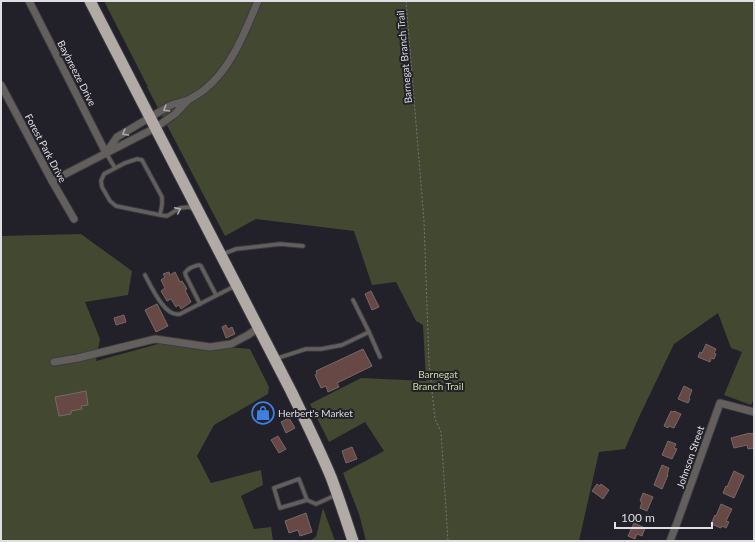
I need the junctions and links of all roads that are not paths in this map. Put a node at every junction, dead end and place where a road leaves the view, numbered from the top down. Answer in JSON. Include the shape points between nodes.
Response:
{"nodes":[{"id":1,"x":29,"y":1,"type":"edge"},
{"id":2,"x":90,"y":1,"type":"edge"},
{"id":3,"x":258,"y":1,"type":"edge"},
{"id":4,"x":1,"y":86,"type":"edge"},
{"id":5,"x":188,"y":100,"type":"junction"},
{"id":6,"x":153,"y":123,"type":"junction"},
{"id":7,"x":106,"y":153,"type":"junction"},
{"id":8,"x":115,"y":168,"type":"junction"},
{"id":9,"x":52,"y":181,"type":"junction"},
{"id":10,"x":197,"y":210,"type":"junction"},
{"id":11,"x":160,"y":215,"type":"junction"},
{"id":12,"x":74,"y":219,"type":"dead end"},
{"id":13,"x":302,"y":246,"type":"dead end"},
{"id":14,"x":220,"y":255,"type":"junction"},
{"id":15,"x":145,"y":275,"type":"dead end"},
{"id":16,"x":236,"y":285,"type":"junction"},
{"id":17,"x":216,"y":295,"type":"junction"},
{"id":18,"x":353,"y":300,"type":"dead end"},
{"id":19,"x":200,"y":304,"type":"junction"},
{"id":20,"x":258,"y":328,"type":"junction"},
{"id":21,"x":369,"y":332,"type":"junction"},
{"id":22,"x":380,"y":357,"type":"dead end"},
{"id":23,"x":274,"y":359,"type":"junction"},
{"id":24,"x":54,"y":362,"type":"dead end"},
{"id":25,"x":754,"y":412,"type":"edge"},
{"id":26,"x":337,"y":495,"type":"junction"},
{"id":27,"x":307,"y":500,"type":"junction"},
{"id":28,"x":353,"y":541,"type":"edge"},
{"id":29,"x":670,"y":541,"type":"edge"}],
"edges":[{"from":1,"to":7,"type":"street","name":"Baybreeze Drive"},
{"from":2,"to":6,"type":"highway"},
{"from":3,"to":5,"type":"street","via":[[242,40],[231,58],[204,90]]},
{"from":4,"to":9,"type":"street","name":"Forest Park Drive"},
{"from":5,"to":6,"type":"street","via":[[175,114]]},
{"from":5,"to":6,"type":"street","one_way":true,"via":[[171,105]]},
{"from":6,"to":7,"type":"street"},
{"from":6,"to":7,"type":"street","one_way":true,"via":[[117,138]]},
{"from":6,"to":10,"type":"highway"},
{"from":7,"to":8,"type":"lane"},
{"from":7,"to":9,"type":"street"},
{"from":8,"to":11,"type":"lane","via":[[137,159],[142,160],[162,197]]},
{"from":8,"to":11,"type":"lane","via":[[104,174],[101,181],[110,201],[116,206]]},
{"from":9,"to":12,"type":"street","name":"Forest Park Drive"},
{"from":11,"to":10,"type":"lane","one_way":true,"via":[[168,216],[185,207]]},
{"from":10,"to":14,"type":"highway"},
{"from":13,"to":14,"type":"lane","via":[[280,244],[236,249]]},
{"from":14,"to":16,"type":"highway"},
{"from":15,"to":19,"type":"lane","via":[[159,301],[172,314],[180,314]]},
{"from":16,"to":17,"type":"lane"},
{"from":16,"to":20,"type":"highway"},
{"from":17,"to":19,"type":"lane"},
{"from":17,"to":19,"type":"lane","via":[[201,266],[188,269],[186,276]]},
{"from":18,"to":21,"type":"lane"},
{"from":20,"to":23,"type":"highway"},
{"from":20,"to":24,"type":"street","via":[[231,344],[210,347],[155,339]]},
{"from":21,"to":22,"type":"lane"},
{"from":21,"to":23,"type":"lane","via":[[342,345],[306,349]]},
{"from":23,"to":26,"type":"highway","via":[[318,447]]},
{"from":25,"to":29,"type":"street","name":"Johnson Street","via":[[720,403]]},
{"from":26,"to":27,"type":"lane","via":[[316,504]]},
{"from":26,"to":28,"type":"highway"},
{"from":27,"to":27,"type":"lane","via":[[280,508],[274,488],[299,479]]}]}
